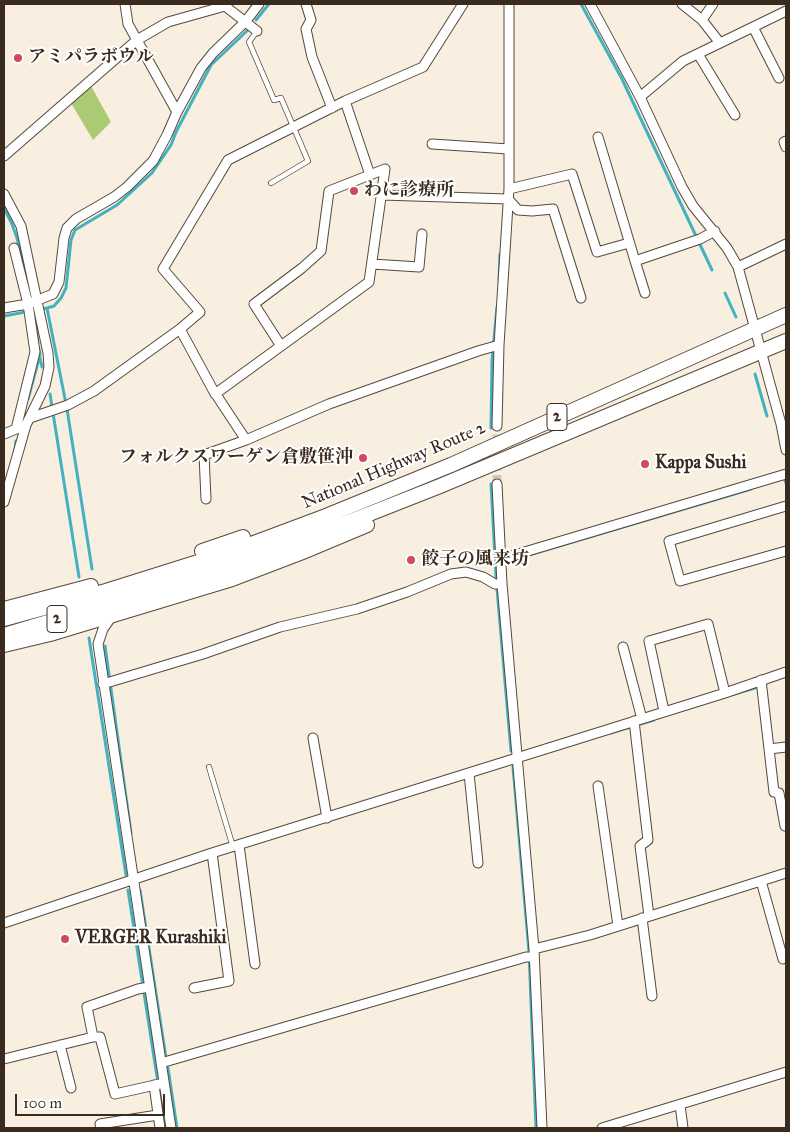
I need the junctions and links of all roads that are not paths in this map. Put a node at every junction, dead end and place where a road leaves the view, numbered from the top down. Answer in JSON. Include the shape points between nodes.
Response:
{"nodes":[{"id":1,"x":125,"y":4,"type":"edge"},
{"id":2,"x":259,"y":4,"type":"edge"},
{"id":3,"x":306,"y":4,"type":"edge"},
{"id":4,"x":452,"y":4,"type":"edge"},
{"id":5,"x":510,"y":4,"type":"edge"},
{"id":6,"x":590,"y":4,"type":"edge"},
{"id":7,"x":682,"y":4,"type":"edge"},
{"id":8,"x":713,"y":4,"type":"edge"},
{"id":9,"x":462,"y":6,"type":"edge"},
{"id":10,"x":786,"y":11,"type":"edge"},
{"id":11,"x":702,"y":20,"type":"junction"},
{"id":12,"x":245,"y":22,"type":"junction"},
{"id":13,"x":753,"y":27,"type":"junction"},
{"id":14,"x":257,"y":32,"type":"joint"},
{"id":15,"x":137,"y":40,"type":"junction"},
{"id":16,"x":720,"y":43,"type":"junction"},
{"id":17,"x":698,"y":54,"type":"junction"},
{"id":18,"x":779,"y":78,"type":"dead end"},
{"id":19,"x":640,"y":97,"type":"junction"},
{"id":20,"x":345,"y":101,"type":"junction"},
{"id":21,"x":332,"y":108,"type":"junction"},
{"id":22,"x":177,"y":112,"type":"junction"},
{"id":23,"x":735,"y":115,"type":"dead end"},
{"id":24,"x":292,"y":128,"type":"junction"},
{"id":25,"x":598,"y":137,"type":"dead end"},
{"id":26,"x":786,"y":141,"type":"edge"},
{"id":27,"x":432,"y":144,"type":"dead end"},
{"id":28,"x":786,"y":147,"type":"edge"},
{"id":29,"x":506,"y":149,"type":"junction"},
{"id":30,"x":4,"y":156,"type":"edge"},
{"id":31,"x":370,"y":175,"type":"junction"},
{"id":32,"x":271,"y":183,"type":"dead end"},
{"id":33,"x":509,"y":189,"type":"junction"},
{"id":34,"x":4,"y":194,"type":"edge"},
{"id":35,"x":382,"y":195,"type":"junction"},
{"id":36,"x":505,"y":199,"type":"junction"},
{"id":37,"x":716,"y":231,"type":"junction"},
{"id":38,"x":422,"y":234,"type":"dead end"},
{"id":39,"x":630,"y":243,"type":"junction"},
{"id":40,"x":786,"y":244,"type":"edge"},
{"id":41,"x":19,"y":247,"type":"junction"},
{"id":42,"x":4,"y":250,"type":"edge"},
{"id":43,"x":635,"y":261,"type":"junction"},
{"id":44,"x":372,"y":264,"type":"junction"},
{"id":45,"x":738,"y":268,"type":"junction"},
{"id":46,"x":645,"y":293,"type":"dead end"},
{"id":47,"x":581,"y":298,"type":"dead end"},
{"id":48,"x":4,"y":308,"type":"edge"},
{"id":49,"x":34,"y":308,"type":"junction"},
{"id":50,"x":786,"y":315,"type":"edge"},
{"id":51,"x":37,"y":328,"type":"junction"},
{"id":52,"x":755,"y":328,"type":"junction"},
{"id":53,"x":180,"y":329,"type":"junction"},
{"id":54,"x":786,"y":341,"type":"edge"},
{"id":55,"x":281,"y":346,"type":"junction"},
{"id":56,"x":495,"y":346,"type":"junction"},
{"id":57,"x":762,"y":352,"type":"junction"},
{"id":58,"x":215,"y":394,"type":"junction"},
{"id":59,"x":28,"y":421,"type":"junction"},
{"id":60,"x":497,"y":426,"type":"tunnel mouth"},
{"id":61,"x":16,"y":429,"type":"junction"},
{"id":62,"x":4,"y":434,"type":"edge"},
{"id":63,"x":246,"y":440,"type":"junction"},
{"id":64,"x":786,"y":450,"type":"edge"},
{"id":65,"x":786,"y":474,"type":"edge"},
{"id":66,"x":497,"y":484,"type":"tunnel mouth"},
{"id":67,"x":206,"y":499,"type":"dead end"},
{"id":68,"x":4,"y":502,"type":"edge"},
{"id":69,"x":786,"y":506,"type":"edge"},
{"id":70,"x":326,"y":516,"type":"junction"},
{"id":71,"x":786,"y":552,"type":"edge"},
{"id":72,"x":501,"y":559,"type":"junction"},
{"id":73,"x":499,"y":584,"type":"junction"},
{"id":74,"x":109,"y":604,"type":"junction"},
{"id":75,"x":4,"y":609,"type":"edge"},
{"id":76,"x":4,"y":619,"type":"edge"},
{"id":77,"x":4,"y":635,"type":"edge"},
{"id":78,"x":4,"y":645,"type":"edge"},
{"id":79,"x":623,"y":648,"type":"dead end"},
{"id":80,"x":786,"y":672,"type":"edge"},
{"id":81,"x":761,"y":680,"type":"junction"},
{"id":82,"x":107,"y":683,"type":"junction"},
{"id":83,"x":725,"y":693,"type":"junction"},
{"id":84,"x":664,"y":711,"type":"junction"},
{"id":85,"x":636,"y":723,"type":"junction"},
{"id":86,"x":313,"y":738,"type":"dead end"},
{"id":87,"x":786,"y":747,"type":"edge"},
{"id":88,"x":769,"y":749,"type":"junction"},
{"id":89,"x":518,"y":756,"type":"junction"},
{"id":90,"x":209,"y":767,"type":"dead end"},
{"id":91,"x":469,"y":773,"type":"junction"},
{"id":92,"x":598,"y":786,"type":"dead end"},
{"id":93,"x":327,"y":818,"type":"junction"},
{"id":94,"x":785,"y":826,"type":"dead end"},
{"id":95,"x":236,"y":846,"type":"junction"},
{"id":96,"x":212,"y":853,"type":"junction"},
{"id":97,"x":478,"y":863,"type":"dead end"},
{"id":98,"x":786,"y":873,"type":"edge"},
{"id":99,"x":132,"y":880,"type":"junction"},
{"id":100,"x":761,"y":880,"type":"junction"},
{"id":101,"x":645,"y":917,"type":"junction"},
{"id":102,"x":4,"y":923,"type":"edge"},
{"id":103,"x":618,"y":926,"type":"junction"},
{"id":104,"x":532,"y":955,"type":"junction"},
{"id":105,"x":783,"y":959,"type":"dead end"},
{"id":106,"x":255,"y":964,"type":"dead end"},
{"id":107,"x":145,"y":988,"type":"junction"},
{"id":108,"x":194,"y":988,"type":"dead end"},
{"id":109,"x":652,"y":996,"type":"dead end"},
{"id":110,"x":93,"y":1037,"type":"junction"},
{"id":111,"x":60,"y":1045,"type":"junction"},
{"id":112,"x":4,"y":1059,"type":"edge"},
{"id":113,"x":161,"y":1064,"type":"junction"},
{"id":114,"x":786,"y":1072,"type":"edge"},
{"id":115,"x":159,"y":1084,"type":"junction"},
{"id":116,"x":71,"y":1088,"type":"dead end"},
{"id":117,"x":680,"y":1105,"type":"junction"},
{"id":118,"x":158,"y":1115,"type":"junction"},
{"id":119,"x":101,"y":1128,"type":"edge"},
{"id":120,"x":160,"y":1128,"type":"edge"},
{"id":121,"x":171,"y":1128,"type":"edge"},
{"id":122,"x":542,"y":1128,"type":"edge"},
{"id":123,"x":607,"y":1128,"type":"edge"},
{"id":124,"x":683,"y":1128,"type":"edge"}],
"edges":[{"from":1,"to":15,"type":"street","via":[[128,24]]},
{"from":2,"to":12,"type":"street"},
{"from":3,"to":21,"type":"street","via":[[311,20],[306,29],[312,57]]},
{"from":4,"to":9,"type":"street"},
{"from":5,"to":29,"type":"street"},
{"from":6,"to":19,"type":"street"},
{"from":7,"to":11,"type":"street"},
{"from":8,"to":11,"type":"street"},
{"from":9,"to":20,"type":"street","via":[[423,67]]},
{"from":10,"to":13,"type":"street"},
{"from":11,"to":16,"type":"street"},
{"from":12,"to":14,"type":"street"},
{"from":12,"to":15,"type":"street","via":[[224,6],[168,22]]},
{"from":12,"to":22,"type":"street","via":[[201,68]]},
{"from":13,"to":16,"type":"street"},
{"from":13,"to":18,"type":"street"},
{"from":14,"to":24,"type":"lane","via":[[249,42],[274,100],[281,98]]},
{"from":15,"to":22,"type":"street"},
{"from":15,"to":30,"type":"street"},
{"from":16,"to":17,"type":"street"},
{"from":17,"to":19,"type":"street","via":[[683,61]]},
{"from":17,"to":23,"type":"street"},
{"from":19,"to":37,"type":"street","via":[[682,187]]},
{"from":20,"to":21,"type":"street"},
{"from":20,"to":31,"type":"street"},
{"from":21,"to":24,"type":"street"},
{"from":22,"to":49,"type":"street","via":[[153,161],[127,187],[67,228],[58,282],[53,294]]},
{"from":24,"to":32,"type":"lane","via":[[308,160]]},
{"from":24,"to":53,"type":"street","via":[[228,160],[163,269],[200,312]]},
{"from":25,"to":39,"type":"street"},
{"from":26,"to":28,"type":"street"},
{"from":27,"to":29,"type":"street"},
{"from":29,"to":33,"type":"street"},
{"from":31,"to":35,"type":"street","via":[[385,169]]},
{"from":31,"to":55,"type":"street","via":[[329,191],[320,251],[254,304]]},
{"from":33,"to":36,"type":"street"},
{"from":33,"to":39,"type":"street","via":[[572,174],[597,252]]},
{"from":34,"to":41,"type":"street","via":[[21,226]]},
{"from":35,"to":36,"type":"street"},
{"from":35,"to":44,"type":"street"},
{"from":36,"to":47,"type":"street","via":[[518,210],[552,209]]},
{"from":36,"to":56,"type":"street"},
{"from":37,"to":43,"type":"street"},
{"from":37,"to":45,"type":"street"},
{"from":38,"to":44,"type":"street","via":[[419,267]]},
{"from":39,"to":43,"type":"street"},
{"from":40,"to":45,"type":"street"},
{"from":41,"to":42,"type":"street"},
{"from":41,"to":49,"type":"street"},
{"from":43,"to":46,"type":"street"},
{"from":44,"to":55,"type":"street","via":[[369,282]]},
{"from":45,"to":52,"type":"street"},
{"from":48,"to":49,"type":"street"},
{"from":49,"to":51,"type":"street"},
{"from":50,"to":52,"type":"highway","name":"National Highway Route 2","number":"2"},
{"from":51,"to":59,"type":"street","via":[[48,353],[49,367],[45,386]]},
{"from":51,"to":61,"type":"street","via":[[34,362]]},
{"from":52,"to":57,"type":"street"},
{"from":52,"to":70,"type":"highway","name":"National Highway Route 2","number":"2","via":[[451,465]]},
{"from":53,"to":58,"type":"street"},
{"from":53,"to":59,"type":"street","via":[[94,391]]},
{"from":54,"to":57,"type":"highway","name":"National Highway Route 2","number":"2"},
{"from":55,"to":58,"type":"street"},
{"from":56,"to":60,"type":"street"},
{"from":56,"to":63,"type":"street","via":[[329,404]]},
{"from":57,"to":64,"type":"street"},
{"from":57,"to":74,"type":"highway","name":"National Highway Route 2","number":"2","via":[[336,527]]},
{"from":58,"to":63,"type":"street"},
{"from":59,"to":61,"type":"street"},
{"from":59,"to":68,"type":"street"},
{"from":61,"to":62,"type":"street"},
{"from":63,"to":67,"type":"street","via":[[204,455]]},
{"from":65,"to":72,"type":"street"},
{"from":66,"to":72,"type":"street"},
{"from":69,"to":71,"type":"street","via":[[669,541],[680,581]]},
{"from":70,"to":74,"type":"highway","name":"National Highway Route 2","number":"2","via":[[227,553]]},
{"from":70,"to":75,"type":"highway","via":[[300,518],[104,582]]},
{"from":72,"to":73,"type":"street"},
{"from":73,"to":82,"type":"street","via":[[466,572],[451,574],[357,609],[280,627]]},
{"from":73,"to":89,"type":"street"},
{"from":74,"to":76,"type":"highway","name":"National Highway Route 2","number":"2"},
{"from":74,"to":77,"type":"highway","name":"National Highway Route 2","number":"2"},
{"from":74,"to":78,"type":"highway","via":[[50,634]]},
{"from":74,"to":82,"type":"street","via":[[98,644]]},
{"from":79,"to":85,"type":"street"},
{"from":80,"to":81,"type":"street"},
{"from":81,"to":83,"type":"street"},
{"from":81,"to":88,"type":"street"},
{"from":82,"to":99,"type":"street"},
{"from":83,"to":84,"type":"street"},
{"from":83,"to":84,"type":"street","via":[[708,624],[648,641]]},
{"from":84,"to":85,"type":"street"},
{"from":85,"to":89,"type":"street"},
{"from":85,"to":101,"type":"street","via":[[648,840],[640,846]]},
{"from":86,"to":93,"type":"street"},
{"from":87,"to":88,"type":"street"},
{"from":88,"to":94,"type":"street","via":[[774,792],[780,794]]},
{"from":89,"to":91,"type":"street"},
{"from":89,"to":104,"type":"street"},
{"from":90,"to":95,"type":"lane"},
{"from":91,"to":93,"type":"street"},
{"from":91,"to":97,"type":"street"},
{"from":92,"to":103,"type":"street"},
{"from":93,"to":95,"type":"street"},
{"from":95,"to":96,"type":"street"},
{"from":95,"to":106,"type":"street"},
{"from":96,"to":99,"type":"street"},
{"from":96,"to":108,"type":"street","via":[[229,981]]},
{"from":98,"to":100,"type":"street"},
{"from":99,"to":102,"type":"street"},
{"from":99,"to":107,"type":"street"},
{"from":100,"to":101,"type":"street"},
{"from":100,"to":105,"type":"street"},
{"from":101,"to":103,"type":"street"},
{"from":101,"to":109,"type":"street"},
{"from":103,"to":104,"type":"street"},
{"from":104,"to":113,"type":"street"},
{"from":104,"to":122,"type":"street"},
{"from":107,"to":110,"type":"street","via":[[86,1007]]},
{"from":107,"to":113,"type":"street"},
{"from":110,"to":111,"type":"street"},
{"from":110,"to":115,"type":"street","via":[[100,1037],[115,1094]]},
{"from":111,"to":112,"type":"street"},
{"from":111,"to":116,"type":"street"},
{"from":113,"to":115,"type":"street"},
{"from":114,"to":117,"type":"street"},
{"from":115,"to":118,"type":"street"},
{"from":115,"to":121,"type":"street"},
{"from":117,"to":123,"type":"street"},
{"from":117,"to":124,"type":"street"},
{"from":118,"to":119,"type":"street","via":[[100,1124]]},
{"from":118,"to":120,"type":"street"}]}
